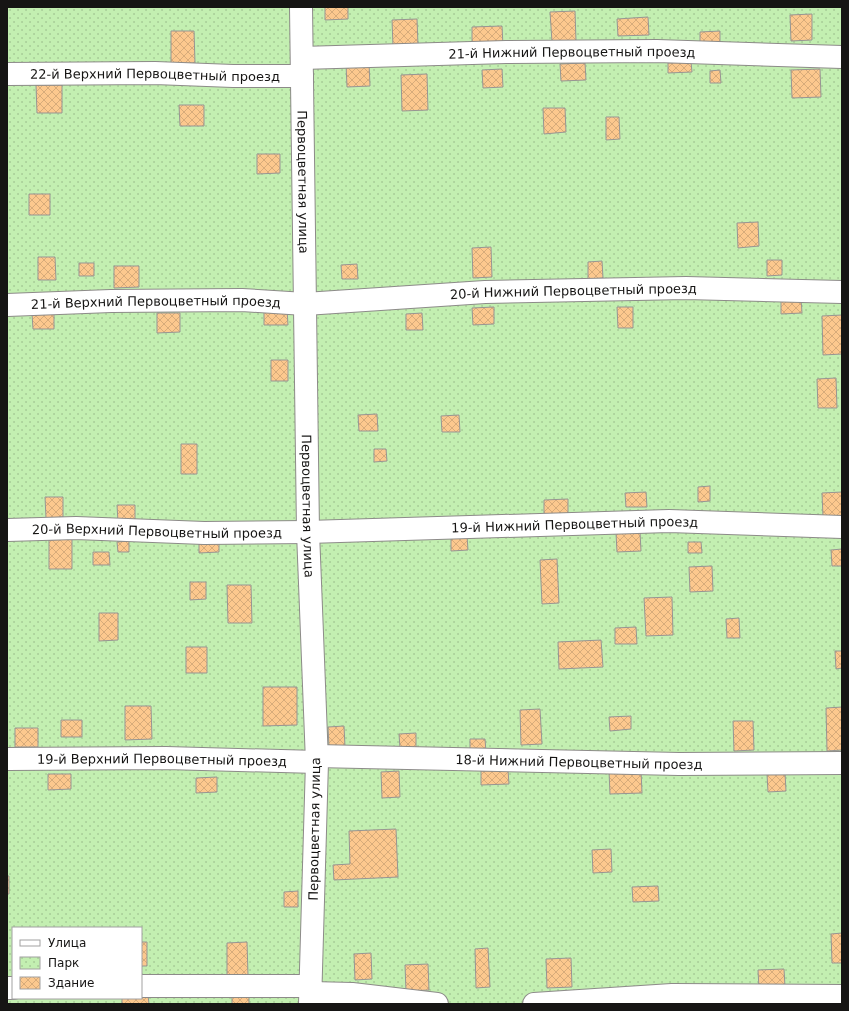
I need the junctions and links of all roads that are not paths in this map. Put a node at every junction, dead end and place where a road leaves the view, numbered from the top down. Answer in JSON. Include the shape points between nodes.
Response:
{"nodes":[{"id":1,"x":302,"y":7,"type":"edge"},
{"id":2,"x":842,"y":56,"type":"edge"},
{"id":3,"x":302,"y":67,"type":"junction"},
{"id":4,"x":7,"y":74,"type":"edge"},
{"id":5,"x":842,"y":292,"type":"edge"},
{"id":6,"x":305,"y":304,"type":"junction"},
{"id":7,"x":7,"y":305,"type":"edge"},
{"id":8,"x":842,"y":527,"type":"edge"},
{"id":9,"x":7,"y":530,"type":"edge"},
{"id":10,"x":308,"y":532,"type":"junction"},
{"id":11,"x":7,"y":759,"type":"edge"},
{"id":12,"x":316,"y":759,"type":"junction"},
{"id":13,"x":842,"y":763,"type":"edge"},
{"id":14,"x":142,"y":986,"type":"edge"},
{"id":15,"x":310,"y":994,"type":"edge"},
{"id":16,"x":842,"y":996,"type":"edge"},
{"id":17,"x":437,"y":1004,"type":"edge"},
{"id":18,"x":534,"y":1004,"type":"edge"}],
"edges":[{"from":1,"to":3,"type":"lane","name":"Первоцветная улица"},
{"from":2,"to":3,"type":"lane","name":"21-й Нижний Первоцветный проезд","via":[[657,51],[506,52]]},
{"from":3,"to":4,"type":"lane","name":"22-й Верхний Первоцветный проезд","via":[[234,76]]},
{"from":3,"to":6,"type":"lane","name":"Первоцветная улица"},
{"from":5,"to":6,"type":"lane","name":"20-й Нижний Первоцветный проезд","via":[[671,288],[485,292]]},
{"from":6,"to":7,"type":"lane","name":"21-й Верхний Первоцветный проезд","via":[[234,300]]},
{"from":6,"to":10,"type":"lane","name":"Первоцветная улица"},
{"from":8,"to":10,"type":"lane","name":"19-й Нижний Первоцветный проезд","via":[[669,521]]},
{"from":9,"to":10,"type":"lane","name":"20-й Верхний Первоцветный проезд","via":[[76,528],[204,533]]},
{"from":10,"to":12,"type":"lane","name":"Первоцветная улица"},
{"from":11,"to":12,"type":"lane","name":"19-й Верхний Первоцветный проезд"},
{"from":12,"to":13,"type":"lane","name":"18-й Нижний Первоцветный проезд","via":[[678,764]]},
{"from":12,"to":15,"type":"lane","name":"Первоцветная улица"},
{"from":14,"to":15,"type":"lane"},
{"from":15,"to":17,"type":"lane","via":[[352,994]]},
{"from":16,"to":18,"type":"lane","via":[[672,995]]}]}
